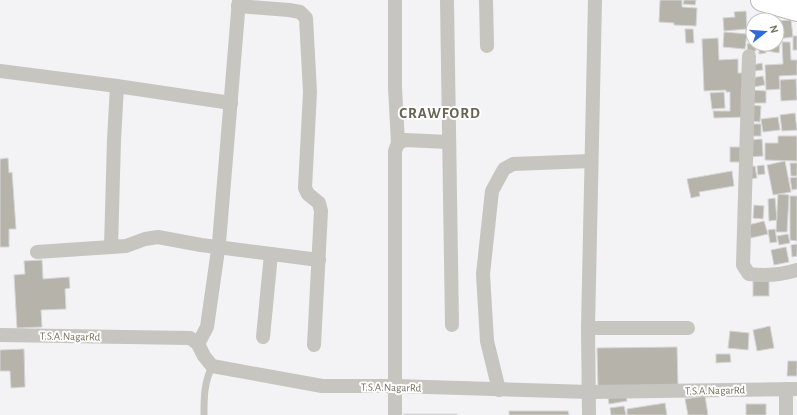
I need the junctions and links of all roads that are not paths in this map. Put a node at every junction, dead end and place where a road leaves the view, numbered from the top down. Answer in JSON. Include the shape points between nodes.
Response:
{"nodes":[{"id":1,"x":395,"y":0,"type":"edge"},
{"id":2,"x":447,"y":0,"type":"edge"},
{"id":3,"x":486,"y":0,"type":"edge"},
{"id":4,"x":595,"y":0,"type":"edge"},
{"id":5,"x":762,"y":0,"type":"edge"},
{"id":6,"x":239,"y":3,"type":"edge"},
{"id":7,"x":797,"y":10,"type":"edge"},
{"id":8,"x":487,"y":46,"type":"dead end"},
{"id":9,"x":749,"y":56,"type":"dead end"},
{"id":10,"x":0,"y":71,"type":"edge"},
{"id":11,"x":117,"y":86,"type":"junction"},
{"id":12,"x":231,"y":103,"type":"junction"},
{"id":13,"x":449,"y":142,"type":"junction"},
{"id":14,"x":398,"y":143,"type":"junction"},
{"id":15,"x":591,"y":161,"type":"junction"},
{"id":16,"x":111,"y":247,"type":"junction"},
{"id":17,"x":218,"y":248,"type":"junction"},
{"id":18,"x":37,"y":252,"type":"dead end"},
{"id":19,"x":271,"y":254,"type":"junction"},
{"id":20,"x":319,"y":260,"type":"junction"},
{"id":21,"x":797,"y":270,"type":"edge"},
{"id":22,"x":452,"y":325,"type":"dead end"},
{"id":23,"x":588,"y":328,"type":"junction"},
{"id":24,"x":688,"y":328,"type":"dead end"},
{"id":25,"x":0,"y":335,"type":"edge"},
{"id":26,"x":263,"y":337,"type":"dead end"},
{"id":27,"x":197,"y":339,"type":"junction"},
{"id":28,"x":314,"y":346,"type":"dead end"},
{"id":29,"x":212,"y":366,"type":"junction"},
{"id":30,"x":395,"y":386,"type":"junction"},
{"id":31,"x":791,"y":389,"type":"edge"},
{"id":32,"x":499,"y":390,"type":"junction"},
{"id":33,"x":589,"y":392,"type":"junction"},
{"id":34,"x":204,"y":415,"type":"edge"},
{"id":35,"x":395,"y":415,"type":"edge"},
{"id":36,"x":589,"y":415,"type":"edge"},
{"id":37,"x":786,"y":415,"type":"edge"}],
"edges":[{"from":1,"to":14,"type":"street"},
{"from":2,"to":13,"type":"street"},
{"from":3,"to":8,"type":"street"},
{"from":4,"to":15,"type":"street"},
{"from":5,"to":7,"type":"main road"},
{"from":6,"to":12,"type":"street"},
{"from":6,"to":20,"type":"street","via":[[300,12],[306,18],[310,92],[305,188],[319,203],[321,211]]},
{"from":9,"to":21,"type":"street","via":[[744,265],[749,274],[762,275]]},
{"from":10,"to":11,"type":"street"},
{"from":11,"to":12,"type":"street"},
{"from":11,"to":16,"type":"street"},
{"from":12,"to":17,"type":"street"},
{"from":13,"to":14,"type":"street","via":[[405,140]]},
{"from":13,"to":22,"type":"street"},
{"from":14,"to":30,"type":"street","via":[[395,150]]},
{"from":15,"to":23,"type":"street"},
{"from":15,"to":32,"type":"street","via":[[513,164],[504,169],[492,191],[483,274],[487,341]]},
{"from":16,"to":17,"type":"street","via":[[126,246],[145,238],[158,237]]},
{"from":16,"to":18,"type":"street"},
{"from":17,"to":19,"type":"street"},
{"from":17,"to":27,"type":"street","via":[[207,327]]},
{"from":19,"to":20,"type":"street"},
{"from":19,"to":26,"type":"street"},
{"from":20,"to":28,"type":"street"},
{"from":23,"to":24,"type":"street"},
{"from":23,"to":33,"type":"street"},
{"from":25,"to":27,"type":"street","name":"T.S.A.NagarRd"},
{"from":27,"to":29,"type":"street","via":[[204,356]]},
{"from":29,"to":30,"type":"street","name":"T.S.A.NagarRd","via":[[322,386]]},
{"from":29,"to":34,"type":"lane","via":[[204,390]]},
{"from":30,"to":32,"type":"street","name":"T.S.A.NagarRd"},
{"from":30,"to":35,"type":"street"},
{"from":31,"to":33,"type":"street","name":"T.S.A.NagarRd"},
{"from":31,"to":37,"type":"street"},
{"from":32,"to":33,"type":"street","name":"T.S.A.NagarRd"},
{"from":33,"to":36,"type":"street"}]}
